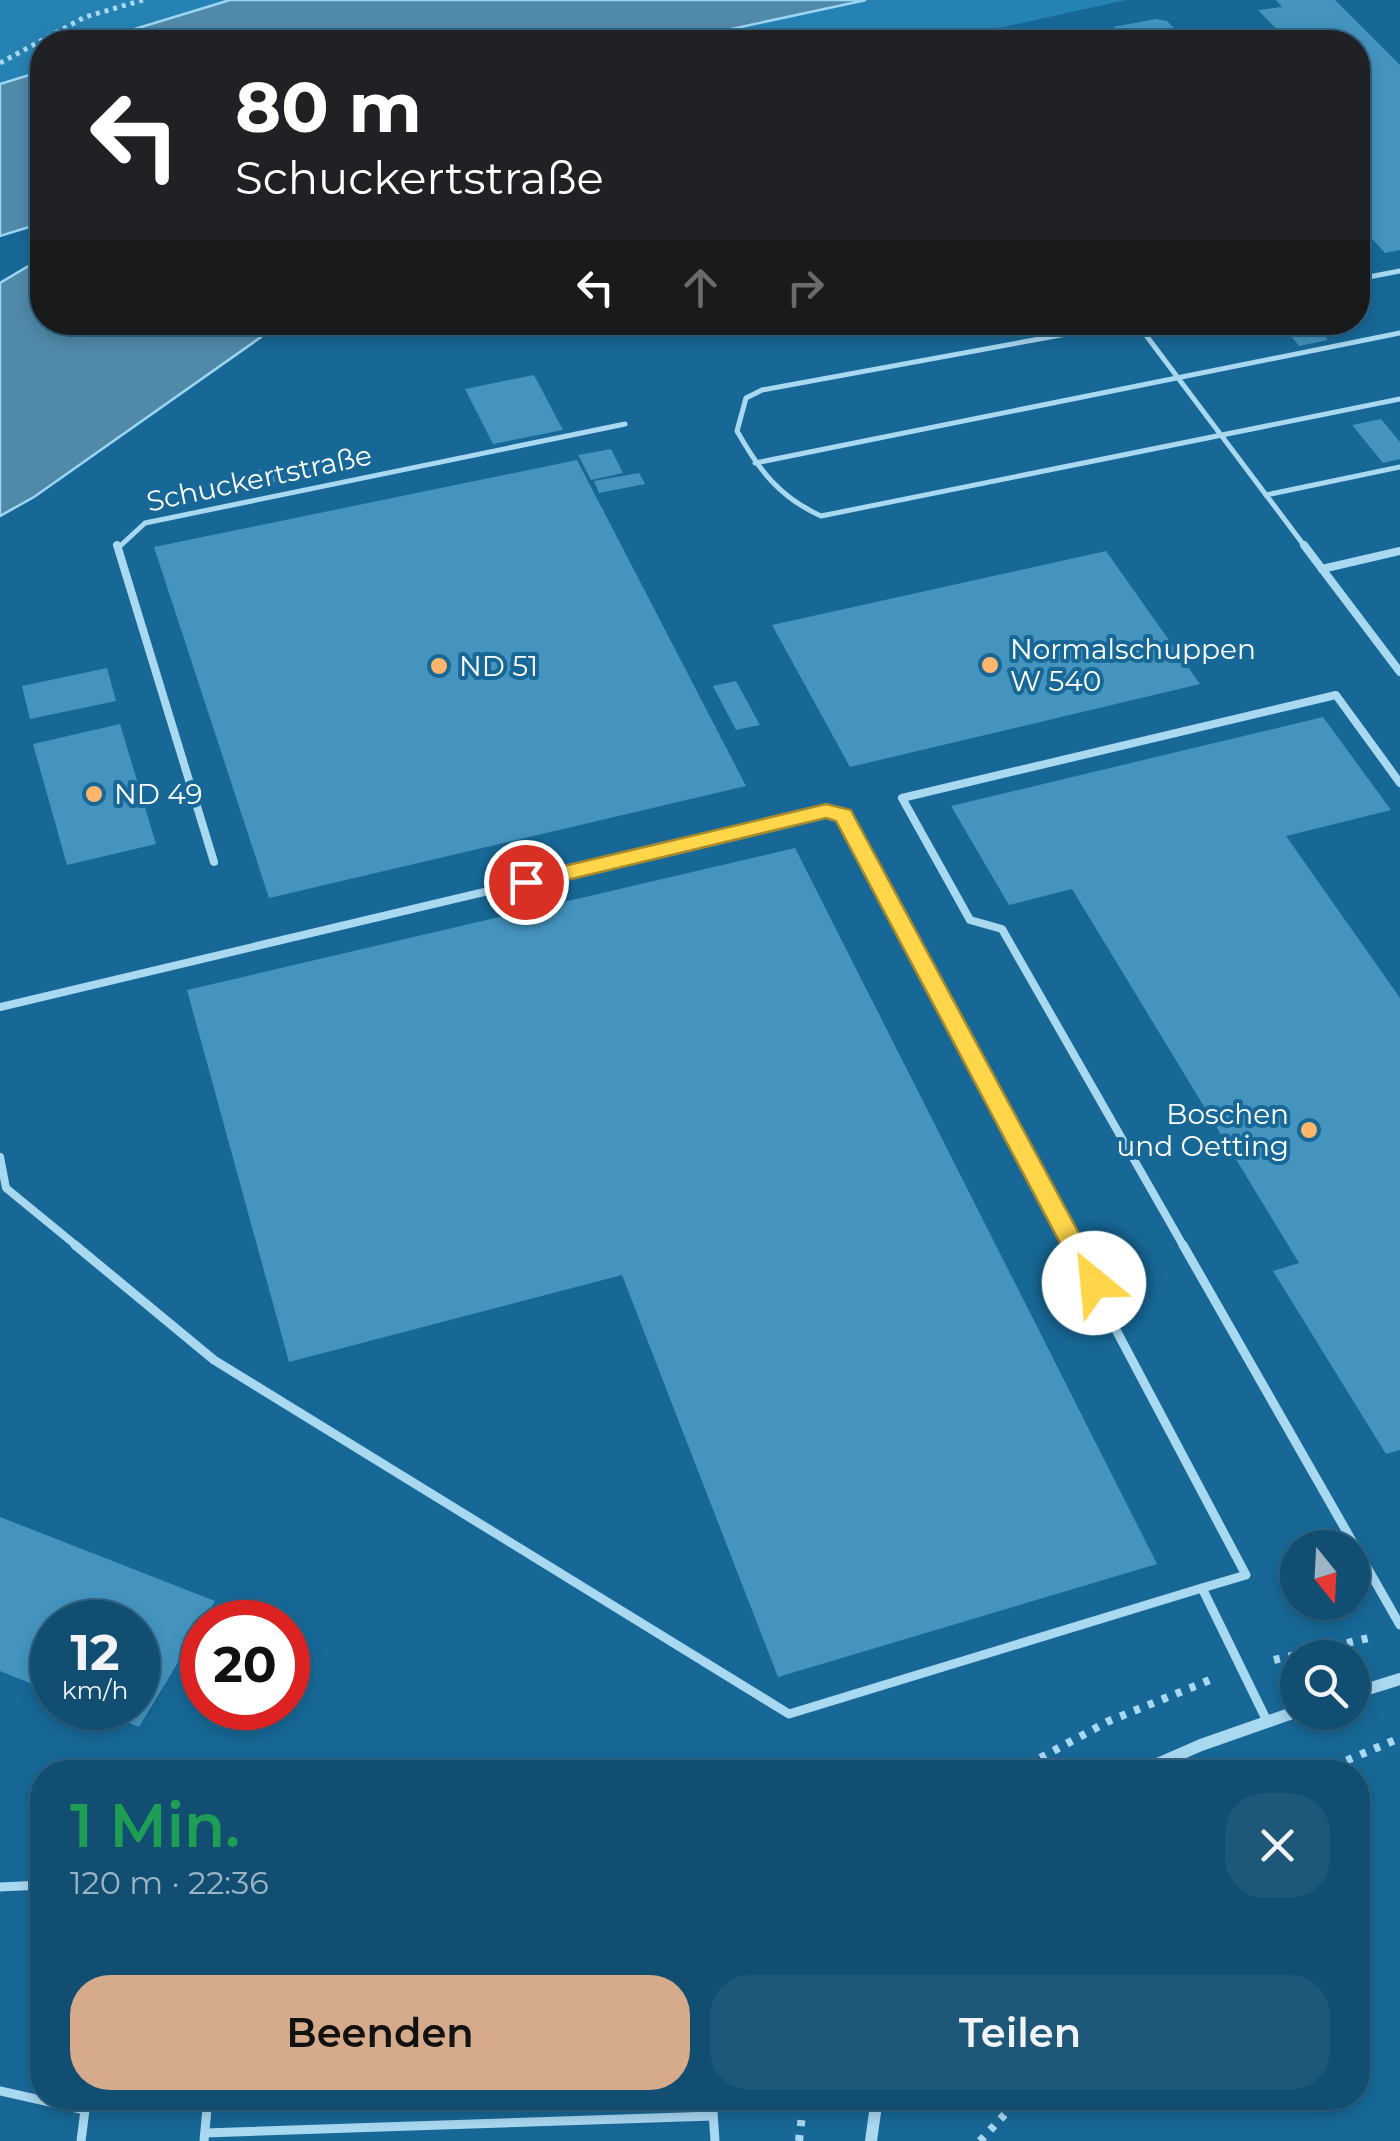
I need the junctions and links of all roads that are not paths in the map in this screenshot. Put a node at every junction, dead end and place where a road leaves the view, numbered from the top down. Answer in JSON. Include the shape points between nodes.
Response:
{"nodes":[{"id":1,"x":1400,"y":271,"type":"edge"},
{"id":2,"x":1370,"y":277,"type":"edge"},
{"id":3,"x":1400,"y":333,"type":"edge"},
{"id":4,"x":1063,"y":335,"type":"edge"},
{"id":5,"x":1144,"y":335,"type":"edge"},
{"id":6,"x":1177,"y":378,"type":"junction"},
{"id":7,"x":1400,"y":399,"type":"edge"},
{"id":8,"x":625,"y":424,"type":"dead end"},
{"id":9,"x":1222,"y":436,"type":"junction"},
{"id":10,"x":755,"y":463,"type":"junction"},
{"id":11,"x":1400,"y":467,"type":"edge"},
{"id":12,"x":1266,"y":495,"type":"junction"},
{"id":13,"x":1398,"y":554,"type":"edge"},
{"id":14,"x":1322,"y":569,"type":"junction"},
{"id":15,"x":1400,"y":672,"type":"edge"},
{"id":16,"x":1400,"y":783,"type":"edge"},
{"id":17,"x":214,"y":862,"type":"dead end"},
{"id":18,"x":0,"y":1007,"type":"edge"},
{"id":19,"x":0,"y":1158,"type":"edge"},
{"id":20,"x":1202,"y":1588,"type":"junction"},
{"id":21,"x":1400,"y":1625,"type":"edge"},
{"id":22,"x":1400,"y":1679,"type":"edge"},
{"id":23,"x":1370,"y":1688,"type":"edge"},
{"id":24,"x":1280,"y":1717,"type":"edge"},
{"id":25,"x":1267,"y":1721,"type":"junction"},
{"id":26,"x":1169,"y":1760,"type":"edge"},
{"id":27,"x":30,"y":1886,"type":"edge"},
{"id":28,"x":0,"y":1887,"type":"edge"},
{"id":29,"x":0,"y":2091,"type":"edge"},
{"id":30,"x":30,"y":2098,"type":"edge"},
{"id":31,"x":85,"y":2110,"type":"edge"},
{"id":32,"x":207,"y":2110,"type":"edge"},
{"id":33,"x":713,"y":2110,"type":"edge"},
{"id":34,"x":875,"y":2110,"type":"edge"},
{"id":35,"x":713,"y":2116,"type":"junction"},
{"id":36,"x":204,"y":2137,"type":"edge"},
{"id":37,"x":81,"y":2141,"type":"edge"},
{"id":38,"x":715,"y":2141,"type":"edge"},
{"id":39,"x":871,"y":2141,"type":"edge"}],
"edges":[{"from":1,"to":2,"type":"lane"},
{"from":3,"to":6,"type":"lane"},
{"from":4,"to":10,"type":"lane","via":[[762,390],[746,398],[737,431]]},
{"from":5,"to":6,"type":"lane"},
{"from":6,"to":9,"type":"lane"},
{"from":6,"to":10,"type":"lane"},
{"from":7,"to":9,"type":"lane"},
{"from":8,"to":17,"type":"lane","name":"Schuckertstraße","via":[[146,523],[117,545]]},
{"from":9,"to":10,"type":"lane","via":[[822,516],[773,489]]},
{"from":9,"to":12,"type":"lane"},
{"from":11,"to":12,"type":"lane"},
{"from":12,"to":14,"type":"lane"},
{"from":13,"to":14,"type":"lane"},
{"from":14,"to":15,"type":"lane"},
{"from":16,"to":21,"type":"lane","via":[[1336,695],[902,798],[970,920],[1002,928]]},
{"from":18,"to":20,"type":"lane","via":[[826,811],[844,816],[1246,1574]]},
{"from":19,"to":20,"type":"lane","via":[[6,1188],[214,1360],[789,1714]]},
{"from":20,"to":25,"type":"lane"},
{"from":22,"to":23,"type":"street"},
{"from":24,"to":25,"type":"street"},
{"from":25,"to":26,"type":"street"},
{"from":27,"to":28,"type":"lane"},
{"from":29,"to":30,"type":"lane"},
{"from":31,"to":37,"type":"lane"},
{"from":32,"to":36,"type":"lane"},
{"from":33,"to":35,"type":"lane"},
{"from":34,"to":39,"type":"street"},
{"from":35,"to":36,"type":"lane"},
{"from":35,"to":38,"type":"lane"}]}
